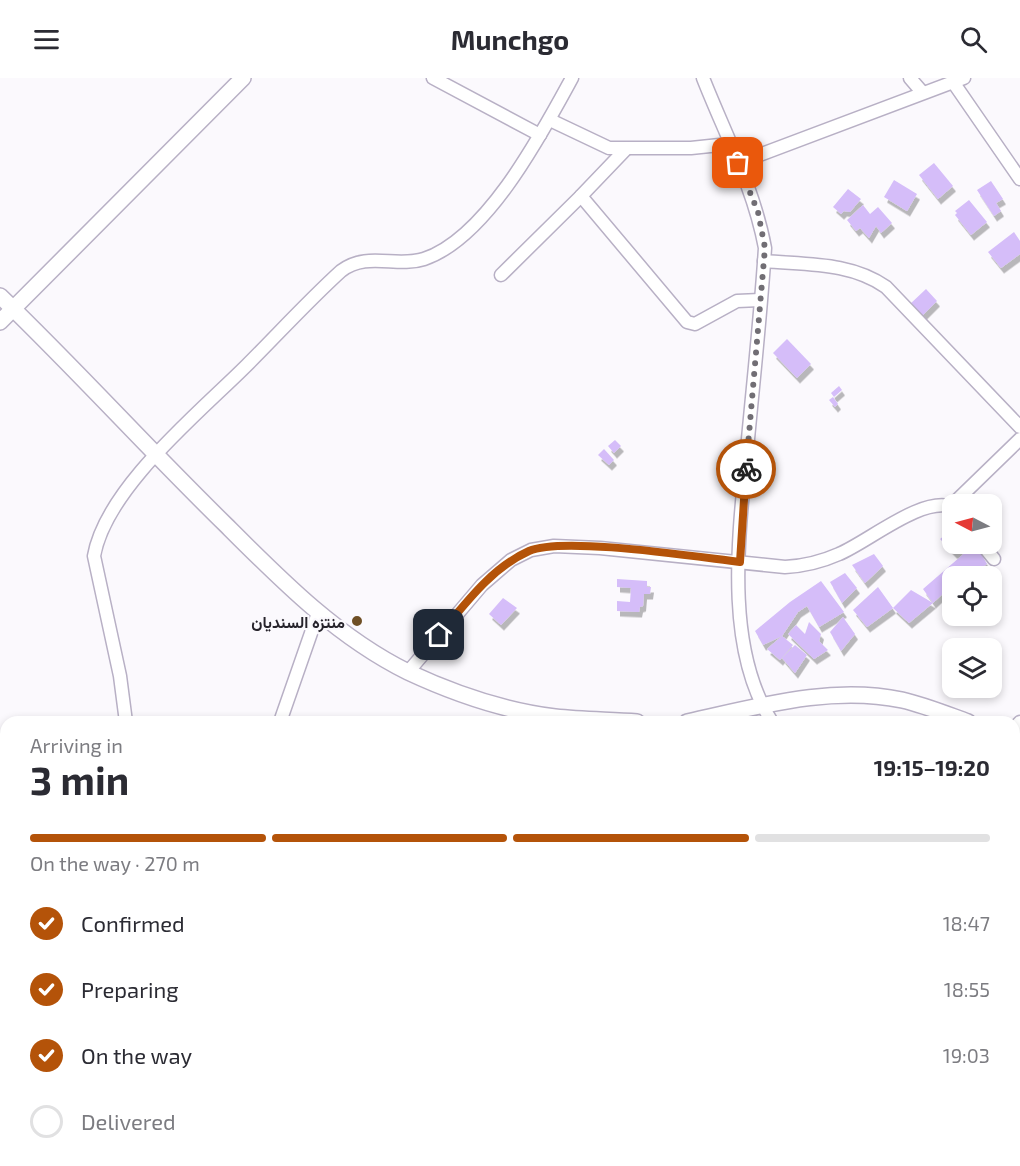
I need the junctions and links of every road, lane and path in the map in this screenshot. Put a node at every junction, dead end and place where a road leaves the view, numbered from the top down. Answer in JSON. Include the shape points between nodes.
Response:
{"nodes":[{"id":1,"x":243,"y":78,"type":"edge"},
{"id":2,"x":433,"y":78,"type":"edge"},
{"id":3,"x":572,"y":78,"type":"edge"},
{"id":4,"x":703,"y":78,"type":"edge"},
{"id":5,"x":910,"y":78,"type":"edge"},
{"id":6,"x":958,"y":80,"type":"edge"},
{"id":7,"x":922,"y":92,"type":"junction"},
{"id":8,"x":550,"y":120,"type":"junction"},
{"id":9,"x":540,"y":135,"type":"junction"},
{"id":10,"x":729,"y":144,"type":"junction"},
{"id":11,"x":626,"y":149,"type":"junction"},
{"id":12,"x":738,"y":163,"type":"junction"},
{"id":13,"x":1020,"y":179,"type":"edge"},
{"id":14,"x":581,"y":196,"type":"junction"},
{"id":15,"x":764,"y":261,"type":"junction"},
{"id":16,"x":501,"y":275,"type":"dead end"},
{"id":17,"x":0,"y":296,"type":"edge"},
{"id":18,"x":760,"y":300,"type":"junction"},
{"id":19,"x":13,"y":309,"type":"junction"},
{"id":20,"x":0,"y":322,"type":"edge"},
{"id":21,"x":1020,"y":427,"type":"edge"},
{"id":22,"x":1020,"y":439,"type":"edge"},
{"id":23,"x":156,"y":456,"type":"junction"},
{"id":24,"x":963,"y":494,"type":"edge"},
{"id":25,"x":942,"y":507,"type":"edge"},
{"id":26,"x":990,"y":554,"type":"edge"},
{"id":27,"x":994,"y":559,"type":"dead end"},
{"id":28,"x":740,"y":562,"type":"junction"},
{"id":29,"x":318,"y":613,"type":"junction"},
{"id":30,"x":408,"y":672,"type":"junction"},
{"id":31,"x":761,"y":704,"type":"junction"},
{"id":32,"x":125,"y":716,"type":"edge"},
{"id":33,"x":282,"y":716,"type":"edge"},
{"id":34,"x":542,"y":716,"type":"edge"},
{"id":35,"x":712,"y":716,"type":"edge"},
{"id":36,"x":768,"y":716,"type":"edge"},
{"id":37,"x":950,"y":716,"type":"edge"}],
"edges":[{"from":1,"to":19,"type":"street"},
{"from":2,"to":9,"type":"street"},
{"from":3,"to":8,"type":"street"},
{"from":4,"to":10,"type":"street"},
{"from":5,"to":7,"type":"street"},
{"from":6,"to":7,"type":"street"},
{"from":6,"to":13,"type":"street"},
{"from":7,"to":12,"type":"street"},
{"from":8,"to":9,"type":"street"},
{"from":8,"to":11,"type":"street","via":[[609,148]]},
{"from":9,"to":23,"type":"street","via":[[468,232],[422,260],[369,260],[349,265]]},
{"from":10,"to":11,"type":"street"},
{"from":10,"to":12,"type":"street"},
{"from":11,"to":14,"type":"street"},
{"from":12,"to":15,"type":"street","via":[[758,212]]},
{"from":14,"to":16,"type":"street"},
{"from":14,"to":18,"type":"street","via":[[689,323],[695,324],[736,301]]},
{"from":15,"to":18,"type":"street"},
{"from":15,"to":21,"type":"street","via":[[845,268],[874,279]]},
{"from":17,"to":19,"type":"street"},
{"from":18,"to":28,"type":"street"},
{"from":19,"to":20,"type":"street"},
{"from":19,"to":23,"type":"street"},
{"from":22,"to":24,"type":"street"},
{"from":23,"to":29,"type":"street"},
{"from":23,"to":32,"type":"street","via":[[106,519],[94,556]]},
{"from":25,"to":28,"type":"street","via":[[916,512],[840,554],[810,565],[785,567]]},
{"from":26,"to":27,"type":"street"},
{"from":28,"to":30,"type":"street","via":[[600,548],[554,546],[531,550],[511,560],[482,585]]},
{"from":28,"to":31,"type":"street","via":[[742,628]]},
{"from":29,"to":30,"type":"street"},
{"from":29,"to":33,"type":"street"},
{"from":30,"to":34,"type":"street","via":[[495,704]]},
{"from":31,"to":35,"type":"street"},
{"from":31,"to":36,"type":"street"},
{"from":31,"to":37,"type":"street","via":[[837,695],[874,696],[903,700]]}]}
